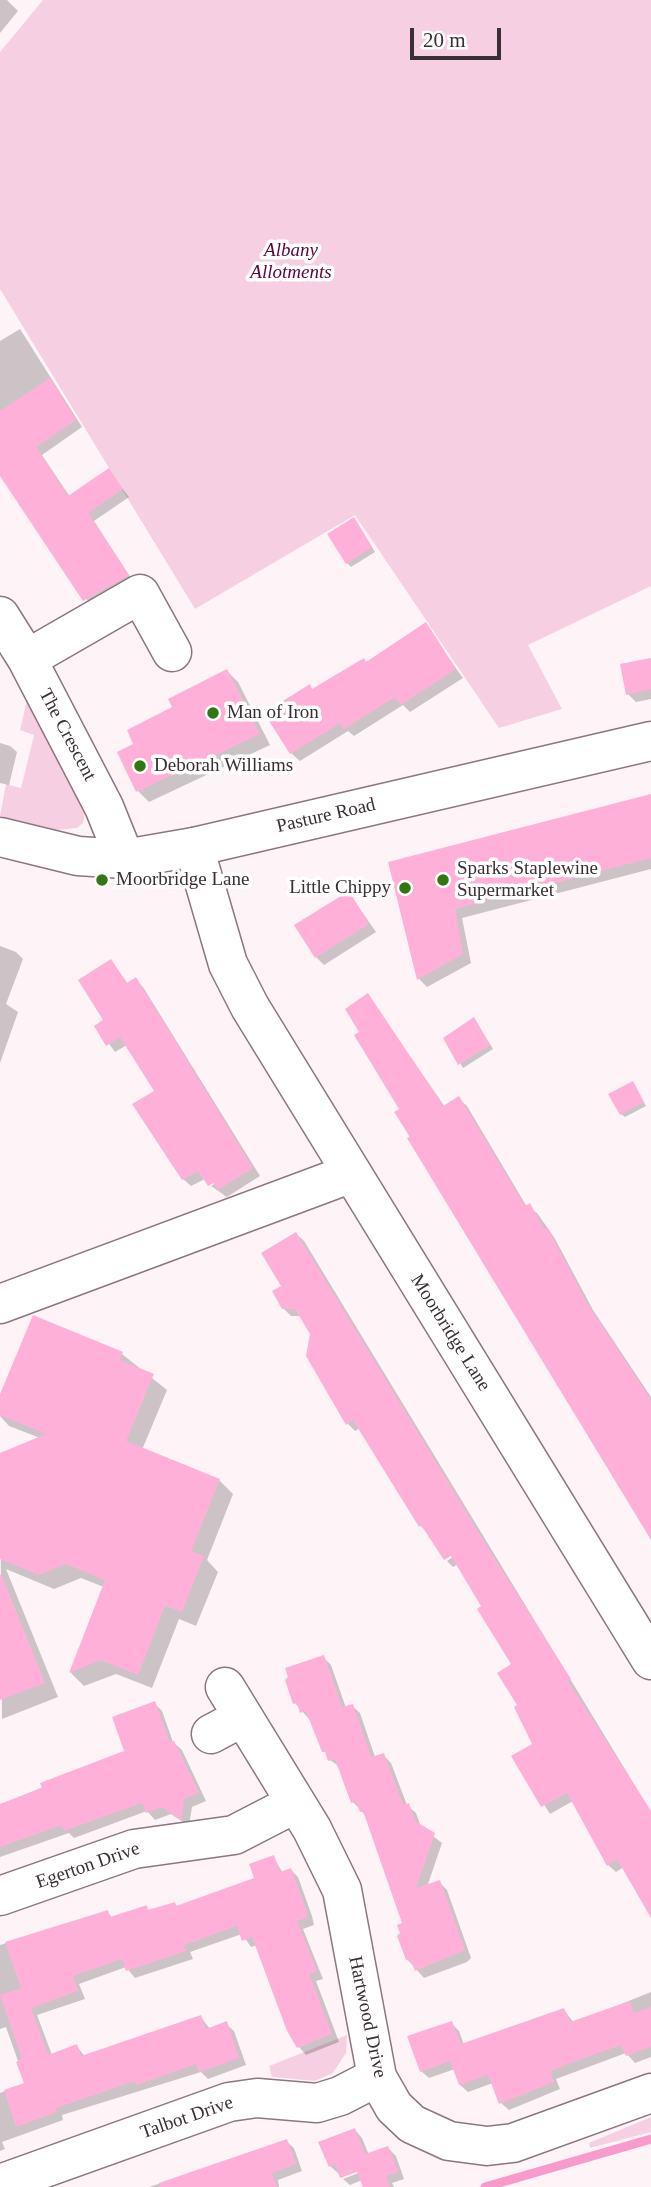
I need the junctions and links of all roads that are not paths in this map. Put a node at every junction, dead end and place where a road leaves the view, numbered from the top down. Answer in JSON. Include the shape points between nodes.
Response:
{"nodes":[{"id":1,"x":0,"y":616,"type":"edge"},
{"id":2,"x":172,"y":652,"type":"dead end"},
{"id":3,"x":27,"y":659,"type":"junction"},
{"id":4,"x":651,"y":741,"type":"edge"},
{"id":5,"x":0,"y":837,"type":"edge"},
{"id":6,"x":194,"y":847,"type":"junction"},
{"id":7,"x":125,"y":859,"type":"junction"},
{"id":8,"x":352,"y":1173,"type":"junction"},
{"id":9,"x":0,"y":1304,"type":"edge"},
{"id":10,"x":651,"y":1660,"type":"edge"},
{"id":11,"x":227,"y":1712,"type":"dead end"},
{"id":12,"x":296,"y":1803,"type":"junction"},
{"id":13,"x":0,"y":1896,"type":"edge"},
{"id":14,"x":377,"y":2077,"type":"junction"},
{"id":15,"x":651,"y":2093,"type":"edge"},
{"id":16,"x":0,"y":2184,"type":"edge"}],
"edges":[{"from":1,"to":3,"type":"street","name":"The Crescent"},
{"from":2,"to":3,"type":"street","via":[[140,594]]},
{"from":3,"to":7,"type":"street","name":"The Crescent","via":[[104,807]]},
{"from":4,"to":6,"type":"street","name":"Pasture Road"},
{"from":5,"to":7,"type":"street","name":"Pasture Road","via":[[78,856]]},
{"from":6,"to":7,"type":"street","name":"Pasture Road"},
{"from":6,"to":8,"type":"street","name":"Moorbridge Lane","via":[[228,964]]},
{"from":8,"to":9,"type":"street"},
{"from":8,"to":10,"type":"street","name":"Moorbridge Lane"},
{"from":11,"to":12,"type":"street","name":"Hartwood Drive"},
{"from":12,"to":13,"type":"street","name":"Egerton Drive","via":[[234,1835],[134,1849]]},
{"from":12,"to":14,"type":"street","name":"Hartwood Drive","via":[[342,1890]]},
{"from":14,"to":15,"type":"street","name":"Hartwood Drive","via":[[394,2107],[412,2124],[449,2141],[487,2146],[513,2143]]},
{"from":14,"to":16,"type":"street","name":"Talbot Drive","via":[[317,2103],[257,2098],[229,2102]]}]}
